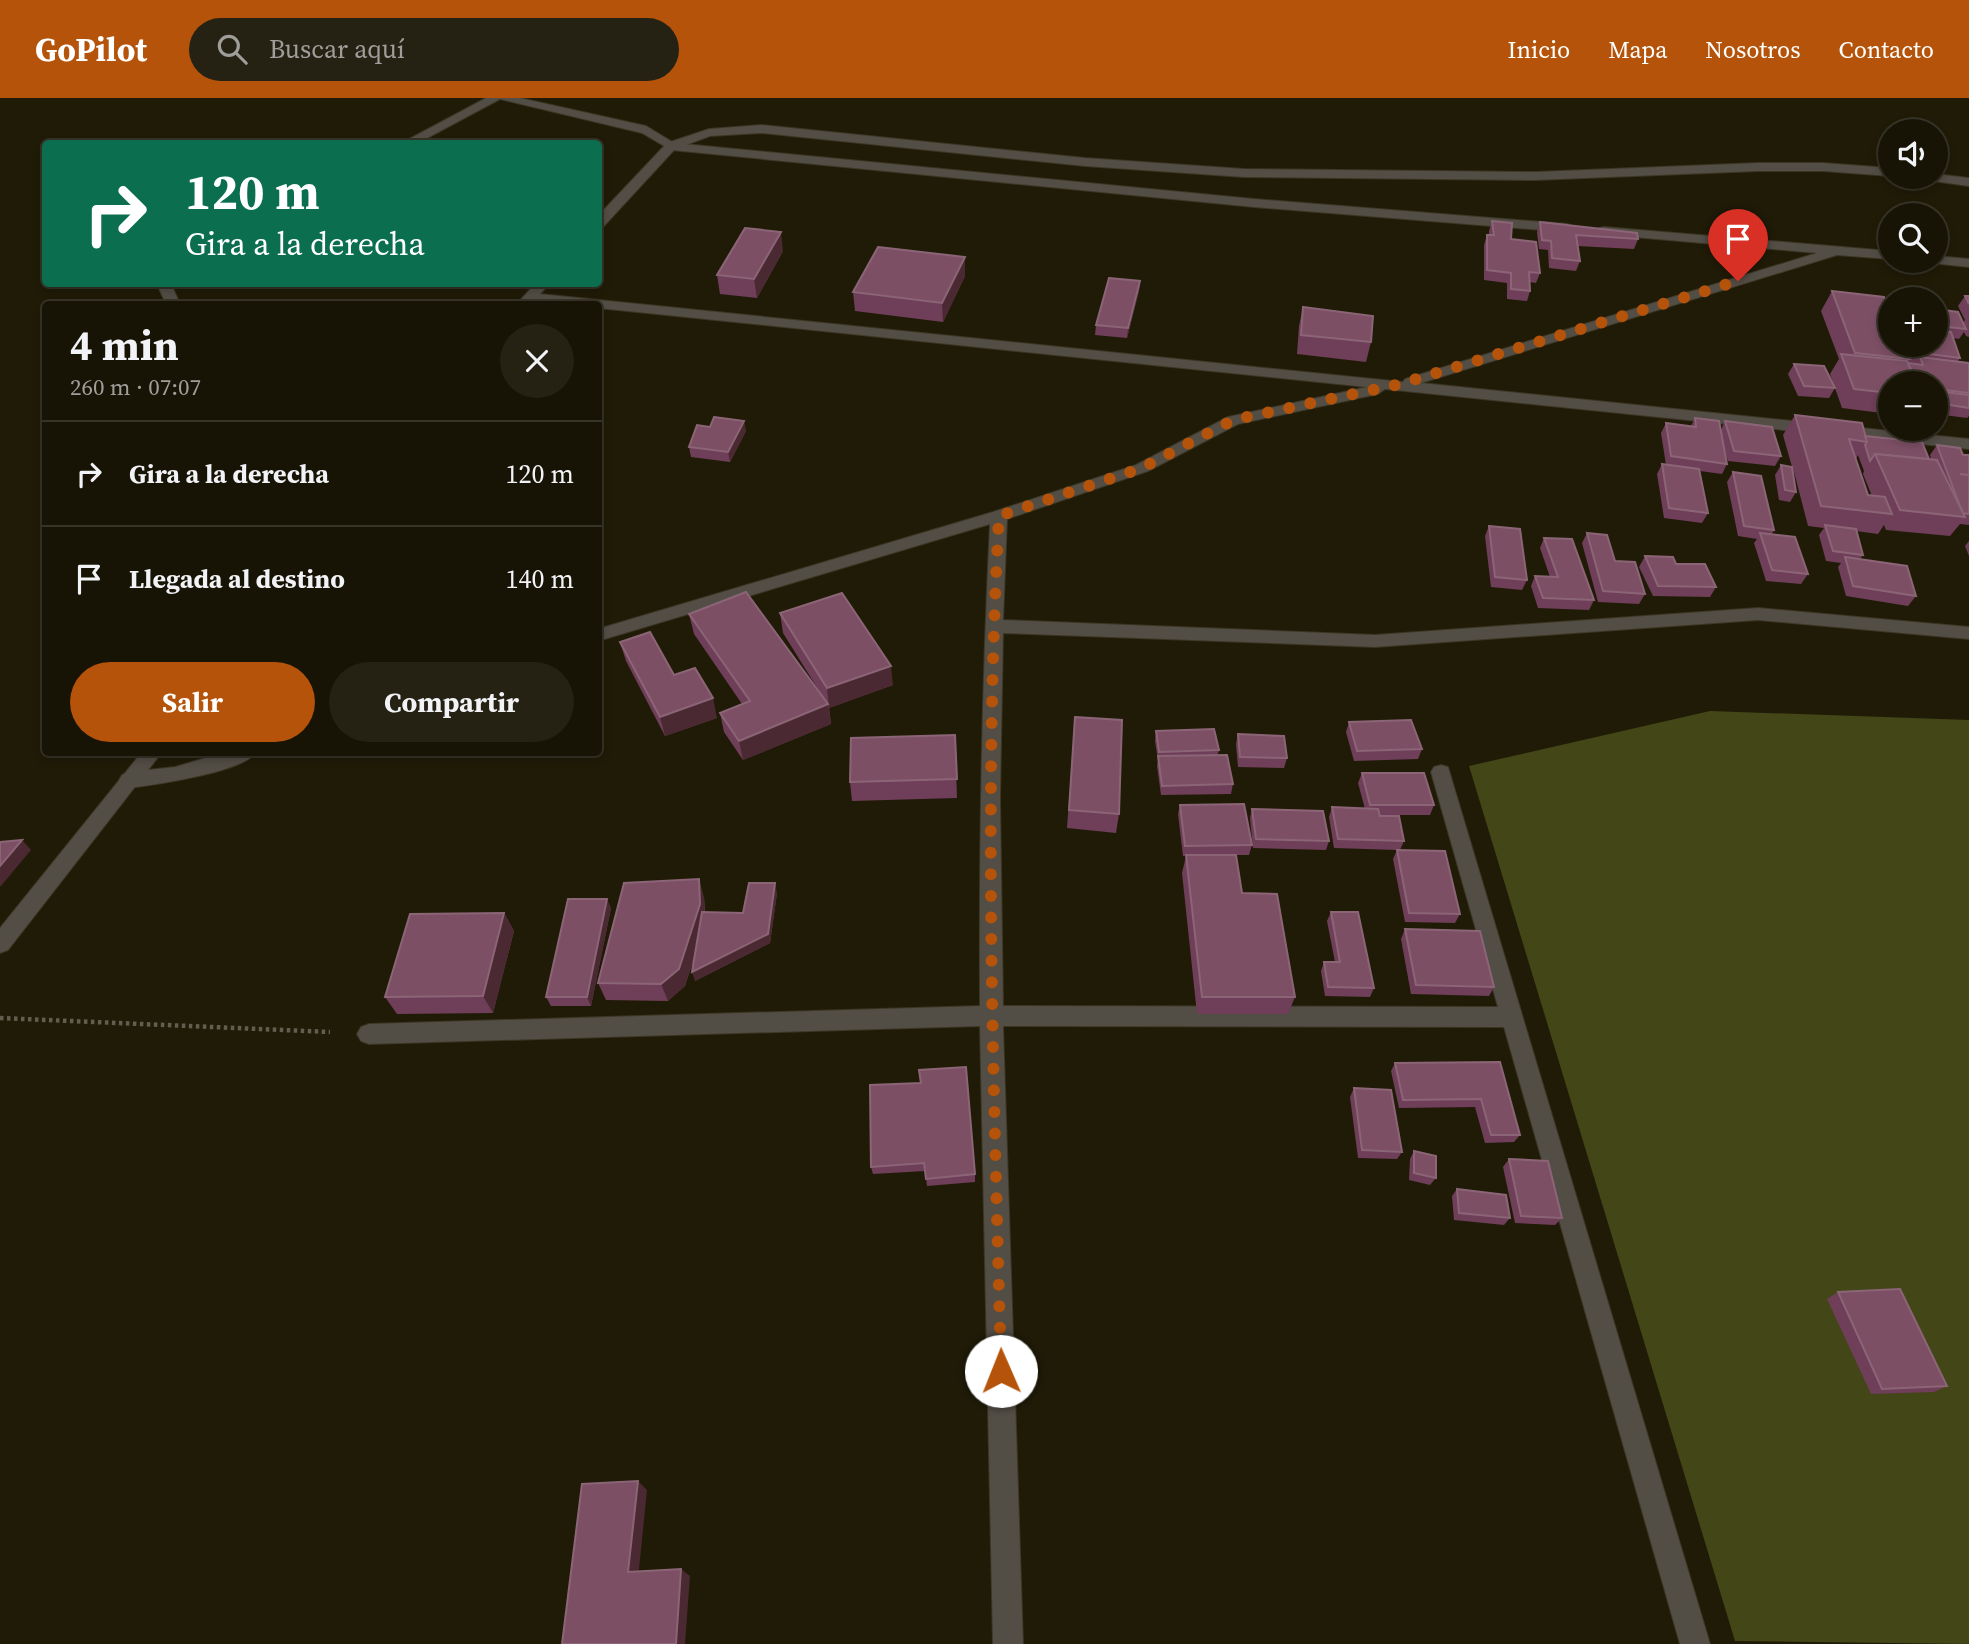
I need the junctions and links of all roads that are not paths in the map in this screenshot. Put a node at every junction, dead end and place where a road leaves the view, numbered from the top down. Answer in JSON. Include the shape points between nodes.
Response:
{"nodes":[{"id":1,"x":495,"y":98,"type":"edge"},
{"id":2,"x":505,"y":98,"type":"edge"},
{"id":3,"x":414,"y":140,"type":"edge"},
{"id":4,"x":671,"y":146,"type":"junction"},
{"id":5,"x":1878,"y":171,"type":"edge"},
{"id":6,"x":1948,"y":179,"type":"edge"},
{"id":7,"x":1969,"y":182,"type":"edge"},
{"id":8,"x":602,"y":219,"type":"edge"},
{"id":9,"x":1843,"y":250,"type":"junction"},
{"id":10,"x":1878,"y":254,"type":"edge"},
{"id":11,"x":1948,"y":261,"type":"edge"},
{"id":12,"x":1969,"y":263,"type":"edge"},
{"id":13,"x":539,"y":287,"type":"edge"},
{"id":14,"x":527,"y":301,"type":"edge"},
{"id":15,"x":602,"y":308,"type":"edge"},
{"id":16,"x":1400,"y":384,"type":"junction"},
{"id":17,"x":1969,"y":444,"type":"edge"},
{"id":18,"x":999,"y":516,"type":"junction"},
{"id":19,"x":993,"y":626,"type":"junction"},
{"id":20,"x":1969,"y":633,"type":"edge"},
{"id":21,"x":602,"y":634,"type":"edge"},
{"id":22,"x":150,"y":756,"type":"edge"},
{"id":23,"x":237,"y":756,"type":"edge"},
{"id":24,"x":1441,"y":772,"type":"dead end"},
{"id":25,"x":130,"y":780,"type":"junction"},
{"id":26,"x":0,"y":944,"type":"edge"},
{"id":27,"x":992,"y":1016,"type":"junction"},
{"id":28,"x":1511,"y":1017,"type":"junction"},
{"id":29,"x":369,"y":1034,"type":"road end"},
{"id":30,"x":1008,"y":1644,"type":"edge"},
{"id":31,"x":1695,"y":1644,"type":"edge"}],
"edges":[{"from":1,"to":3,"type":"street"},
{"from":2,"to":4,"type":"street","via":[[646,130]]},
{"from":4,"to":5,"type":"street","via":[[709,133],[761,129],[1244,173],[1536,176],[1758,167]]},
{"from":4,"to":8,"type":"street"},
{"from":4,"to":9,"type":"street","via":[[1240,201]]},
{"from":6,"to":7,"type":"street"},
{"from":9,"to":10,"type":"street"},
{"from":9,"to":16,"type":"street"},
{"from":11,"to":12,"type":"street"},
{"from":13,"to":14,"type":"street"},
{"from":15,"to":16,"type":"street"},
{"from":16,"to":17,"type":"street"},
{"from":16,"to":18,"type":"street","via":[[1233,420],[1142,468]]},
{"from":18,"to":19,"type":"street"},
{"from":18,"to":21,"type":"street"},
{"from":19,"to":20,"type":"street","via":[[1375,641],[1758,614]]},
{"from":19,"to":27,"type":"street"},
{"from":22,"to":25,"type":"street"},
{"from":23,"to":25,"type":"street","via":[[163,778]]},
{"from":24,"to":28,"type":"street"},
{"from":25,"to":26,"type":"street"},
{"from":27,"to":28,"type":"street"},
{"from":27,"to":29,"type":"street"},
{"from":27,"to":30,"type":"street"},
{"from":28,"to":31,"type":"street"}]}
